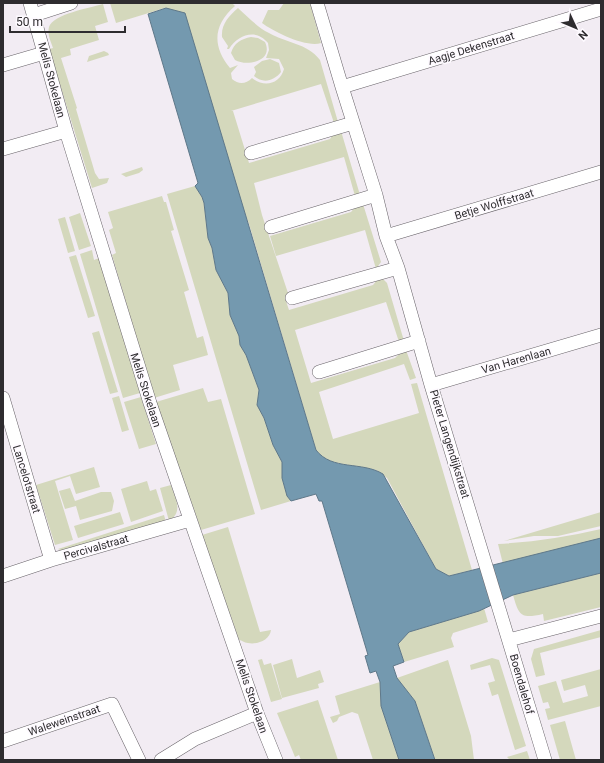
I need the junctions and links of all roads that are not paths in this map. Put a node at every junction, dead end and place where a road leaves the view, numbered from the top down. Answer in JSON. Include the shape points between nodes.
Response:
{"nodes":[{"id":1,"x":71,"y":3,"type":"edge"},
{"id":2,"x":317,"y":3,"type":"edge"},
{"id":3,"x":32,"y":9,"type":"edge"},
{"id":4,"x":601,"y":9,"type":"edge"},
{"id":5,"x":44,"y":52,"type":"junction"},
{"id":6,"x":3,"y":65,"type":"edge"},
{"id":7,"x":342,"y":87,"type":"junction"},
{"id":8,"x":353,"y":123,"type":"junction"},
{"id":9,"x":66,"y":131,"type":"junction"},
{"id":10,"x":3,"y":149,"type":"edge"},
{"id":11,"x":251,"y":153,"type":"dead end"},
{"id":12,"x":601,"y":172,"type":"edge"},
{"id":13,"x":376,"y":195,"type":"junction"},
{"id":14,"x":271,"y":227,"type":"dead end"},
{"id":15,"x":386,"y":236,"type":"junction"},
{"id":16,"x":398,"y":268,"type":"junction"},
{"id":17,"x":292,"y":298,"type":"dead end"},
{"id":18,"x":601,"y":335,"type":"edge"},
{"id":19,"x":419,"y":341,"type":"junction"},
{"id":20,"x":319,"y":372,"type":"dead end"},
{"id":21,"x":431,"y":385,"type":"junction"},
{"id":22,"x":3,"y":398,"type":"edge"},
{"id":23,"x":190,"y":520,"type":"junction"},
{"id":24,"x":51,"y":560,"type":"junction"},
{"id":25,"x":3,"y":576,"type":"edge"},
{"id":26,"x":499,"y":609,"type":"joint"},
{"id":27,"x":601,"y":616,"type":"edge"},
{"id":28,"x":509,"y":640,"type":"junction"},
{"id":29,"x":257,"y":713,"type":"junction"},
{"id":30,"x":3,"y":741,"type":"edge"},
{"id":31,"x":139,"y":760,"type":"edge"},
{"id":32,"x":161,"y":760,"type":"edge"},
{"id":33,"x":276,"y":760,"type":"edge"},
{"id":34,"x":545,"y":760,"type":"edge"}],
"edges":[{"from":1,"to":3,"type":"street"},
{"from":2,"to":7,"type":"street","name":"Pieter Langendijkstraat"},
{"from":3,"to":5,"type":"street","name":"Melis Stokelaan"},
{"from":4,"to":7,"type":"street","name":"Aagje Dekenstraat"},
{"from":5,"to":6,"type":"street"},
{"from":5,"to":9,"type":"street","name":"Melis Stokelaan"},
{"from":7,"to":8,"type":"street","name":"Pieter Langendijkstraat"},
{"from":8,"to":11,"type":"street"},
{"from":8,"to":13,"type":"street","name":"Pieter Langendijkstraat"},
{"from":9,"to":10,"type":"street"},
{"from":9,"to":23,"type":"street","name":"Melis Stokelaan","via":[[150,403]]},
{"from":12,"to":15,"type":"street","name":"Betje Wolffstraat"},
{"from":13,"to":14,"type":"street"},
{"from":13,"to":15,"type":"street","name":"Pieter Langendijkstraat"},
{"from":15,"to":16,"type":"street","name":"Pieter Langendijkstraat"},
{"from":16,"to":17,"type":"street"},
{"from":16,"to":19,"type":"street","name":"Pieter Langendijkstraat"},
{"from":18,"to":21,"type":"street","name":"Van Harenlaan"},
{"from":19,"to":20,"type":"street"},
{"from":19,"to":21,"type":"street","name":"Pieter Langendijkstraat"},
{"from":21,"to":26,"type":"street","name":"Pieter Langendijkstraat"},
{"from":22,"to":24,"type":"street","name":"Lancelotstraat"},
{"from":23,"to":24,"type":"street","name":"Percivalstraat"},
{"from":23,"to":29,"type":"street","name":"Melis Stokelaan"},
{"from":24,"to":25,"type":"street","name":"Percivalstraat"},
{"from":26,"to":28,"type":"street","name":"Boendalehof"},
{"from":27,"to":28,"type":"street"},
{"from":28,"to":34,"type":"street","name":"Boendalehof"},
{"from":29,"to":32,"type":"street","via":[[195,739]]},
{"from":29,"to":33,"type":"street","name":"Melis Stokelaan"},
{"from":30,"to":31,"type":"street","name":"Waleweinstraat","via":[[112,704]]}]}
